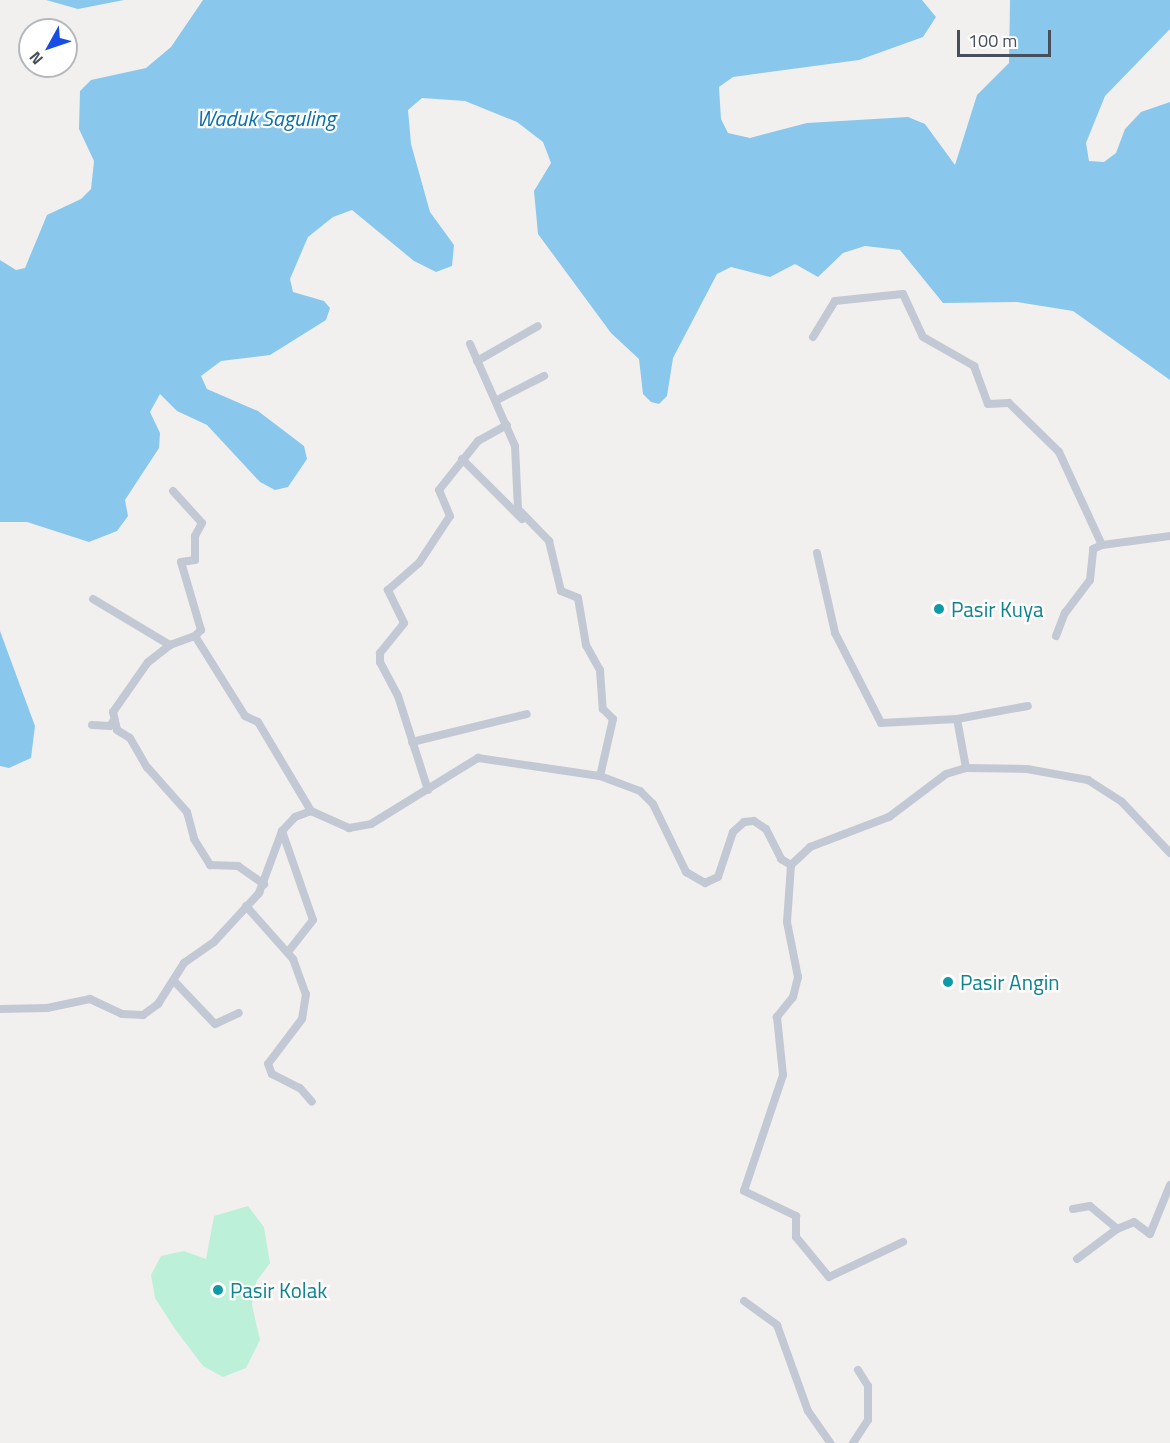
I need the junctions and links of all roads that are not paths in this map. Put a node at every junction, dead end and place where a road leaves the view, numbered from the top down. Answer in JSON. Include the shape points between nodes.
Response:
{"nodes":[{"id":1,"x":538,"y":326,"type":"dead end"},
{"id":2,"x":813,"y":338,"type":"dead end"},
{"id":3,"x":470,"y":344,"type":"dead end"},
{"id":4,"x":477,"y":361,"type":"junction"},
{"id":5,"x":544,"y":376,"type":"dead end"},
{"id":6,"x":497,"y":400,"type":"junction"},
{"id":7,"x":507,"y":425,"type":"junction"},
{"id":8,"x":462,"y":459,"type":"junction"},
{"id":9,"x":173,"y":491,"type":"dead end"},
{"id":10,"x":526,"y":520,"type":"junction"},
{"id":11,"x":1170,"y":536,"type":"edge"},
{"id":12,"x":1102,"y":545,"type":"junction"},
{"id":13,"x":817,"y":553,"type":"dead end"},
{"id":14,"x":93,"y":599,"type":"dead end"},
{"id":15,"x":195,"y":636,"type":"junction"},
{"id":16,"x":1056,"y":636,"type":"dead end"},
{"id":17,"x":170,"y":645,"type":"junction"},
{"id":18,"x":1028,"y":706,"type":"dead end"},
{"id":19,"x":527,"y":714,"type":"dead end"},
{"id":20,"x":957,"y":719,"type":"junction"},
{"id":21,"x":114,"y":720,"type":"junction"},
{"id":22,"x":92,"y":725,"type":"dead end"},
{"id":23,"x":412,"y":742,"type":"junction"},
{"id":24,"x":966,"y":768,"type":"junction"},
{"id":25,"x":600,"y":776,"type":"junction"},
{"id":26,"x":428,"y":790,"type":"junction"},
{"id":27,"x":311,"y":811,"type":"junction"},
{"id":28,"x":282,"y":831,"type":"junction"},
{"id":29,"x":1170,"y":853,"type":"edge"},
{"id":30,"x":791,"y":866,"type":"junction"},
{"id":31,"x":264,"y":884,"type":"junction"},
{"id":32,"x":246,"y":906,"type":"junction"},
{"id":33,"x":288,"y":952,"type":"junction"},
{"id":34,"x":174,"y":981,"type":"junction"},
{"id":35,"x":0,"y":1009,"type":"edge"},
{"id":36,"x":239,"y":1013,"type":"dead end"},
{"id":37,"x":312,"y":1102,"type":"dead end"},
{"id":38,"x":1170,"y":1185,"type":"edge"},
{"id":39,"x":1072,"y":1209,"type":"dead end"},
{"id":40,"x":1117,"y":1229,"type":"junction"},
{"id":41,"x":903,"y":1242,"type":"dead end"},
{"id":42,"x":1077,"y":1259,"type":"dead end"},
{"id":43,"x":744,"y":1301,"type":"dead end"},
{"id":44,"x":858,"y":1370,"type":"dead end"},
{"id":45,"x":830,"y":1443,"type":"edge"},
{"id":46,"x":853,"y":1443,"type":"edge"}],
"edges":[{"from":1,"to":4,"type":"street"},
{"from":2,"to":12,"type":"street","via":[[835,301],[903,294],[923,337],[974,366],[988,405],[1009,403],[1059,452]]},
{"from":3,"to":4,"type":"street"},
{"from":4,"to":6,"type":"street"},
{"from":5,"to":6,"type":"street"},
{"from":6,"to":7,"type":"street"},
{"from":7,"to":8,"type":"street","via":[[494,428]]},
{"from":7,"to":10,"type":"street","via":[[515,446],[518,509]]},
{"from":8,"to":10,"type":"street"},
{"from":8,"to":23,"type":"street","via":[[438,492],[450,516],[419,563],[388,590],[404,623],[379,658]]},
{"from":9,"to":15,"type":"street","via":[[202,523],[195,536],[195,560],[181,562],[201,630]]},
{"from":10,"to":25,"type":"street","via":[[549,541],[562,592],[579,599],[586,645],[600,670],[603,709],[613,719]]},
{"from":11,"to":12,"type":"street"},
{"from":12,"to":16,"type":"street","via":[[1093,549],[1090,580],[1065,613]]},
{"from":13,"to":20,"type":"street","via":[[835,633],[881,723]]},
{"from":14,"to":17,"type":"street"},
{"from":15,"to":17,"type":"street"},
{"from":15,"to":27,"type":"street","via":[[245,716],[258,722]]},
{"from":17,"to":21,"type":"street","via":[[135,678]]},
{"from":18,"to":20,"type":"street"},
{"from":19,"to":23,"type":"street"},
{"from":20,"to":24,"type":"street"},
{"from":21,"to":22,"type":"street","via":[[110,726]]},
{"from":21,"to":31,"type":"street","via":[[187,812],[194,839],[210,865],[238,866]]},
{"from":23,"to":26,"type":"street"},
{"from":24,"to":29,"type":"street","via":[[1027,769],[1088,780],[1122,802]]},
{"from":24,"to":30,"type":"street","via":[[946,774],[889,817],[810,847]]},
{"from":25,"to":26,"type":"street","via":[[478,758]]},
{"from":25,"to":30,"type":"street","via":[[647,796],[682,867],[699,882],[718,877],[733,832],[748,820],[766,829],[781,859]]},
{"from":26,"to":27,"type":"street","via":[[402,809],[359,827]]},
{"from":27,"to":28,"type":"street"},
{"from":28,"to":31,"type":"street"},
{"from":28,"to":33,"type":"street","via":[[313,920]]},
{"from":30,"to":41,"type":"street","via":[[787,922],[798,977],[794,997],[777,1017],[783,1075],[744,1191],[796,1216],[795,1235],[829,1277]]},
{"from":31,"to":32,"type":"street"},
{"from":32,"to":33,"type":"street"},
{"from":32,"to":34,"type":"street","via":[[214,942],[190,957]]},
{"from":33,"to":37,"type":"street","via":[[306,1004],[298,1024],[268,1064],[272,1074],[300,1088]]},
{"from":34,"to":35,"type":"street","via":[[143,1015],[122,1014],[90,999],[47,1008]]},
{"from":34,"to":36,"type":"street","via":[[214,1024]]},
{"from":38,"to":40,"type":"street","via":[[1152,1233],[1132,1222]]},
{"from":39,"to":40,"type":"street","via":[[1095,1207]]},
{"from":40,"to":42,"type":"street","via":[[1084,1259]]},
{"from":43,"to":45,"type":"street","via":[[777,1325],[808,1411]]},
{"from":44,"to":46,"type":"street","via":[[868,1386],[868,1420]]}]}
